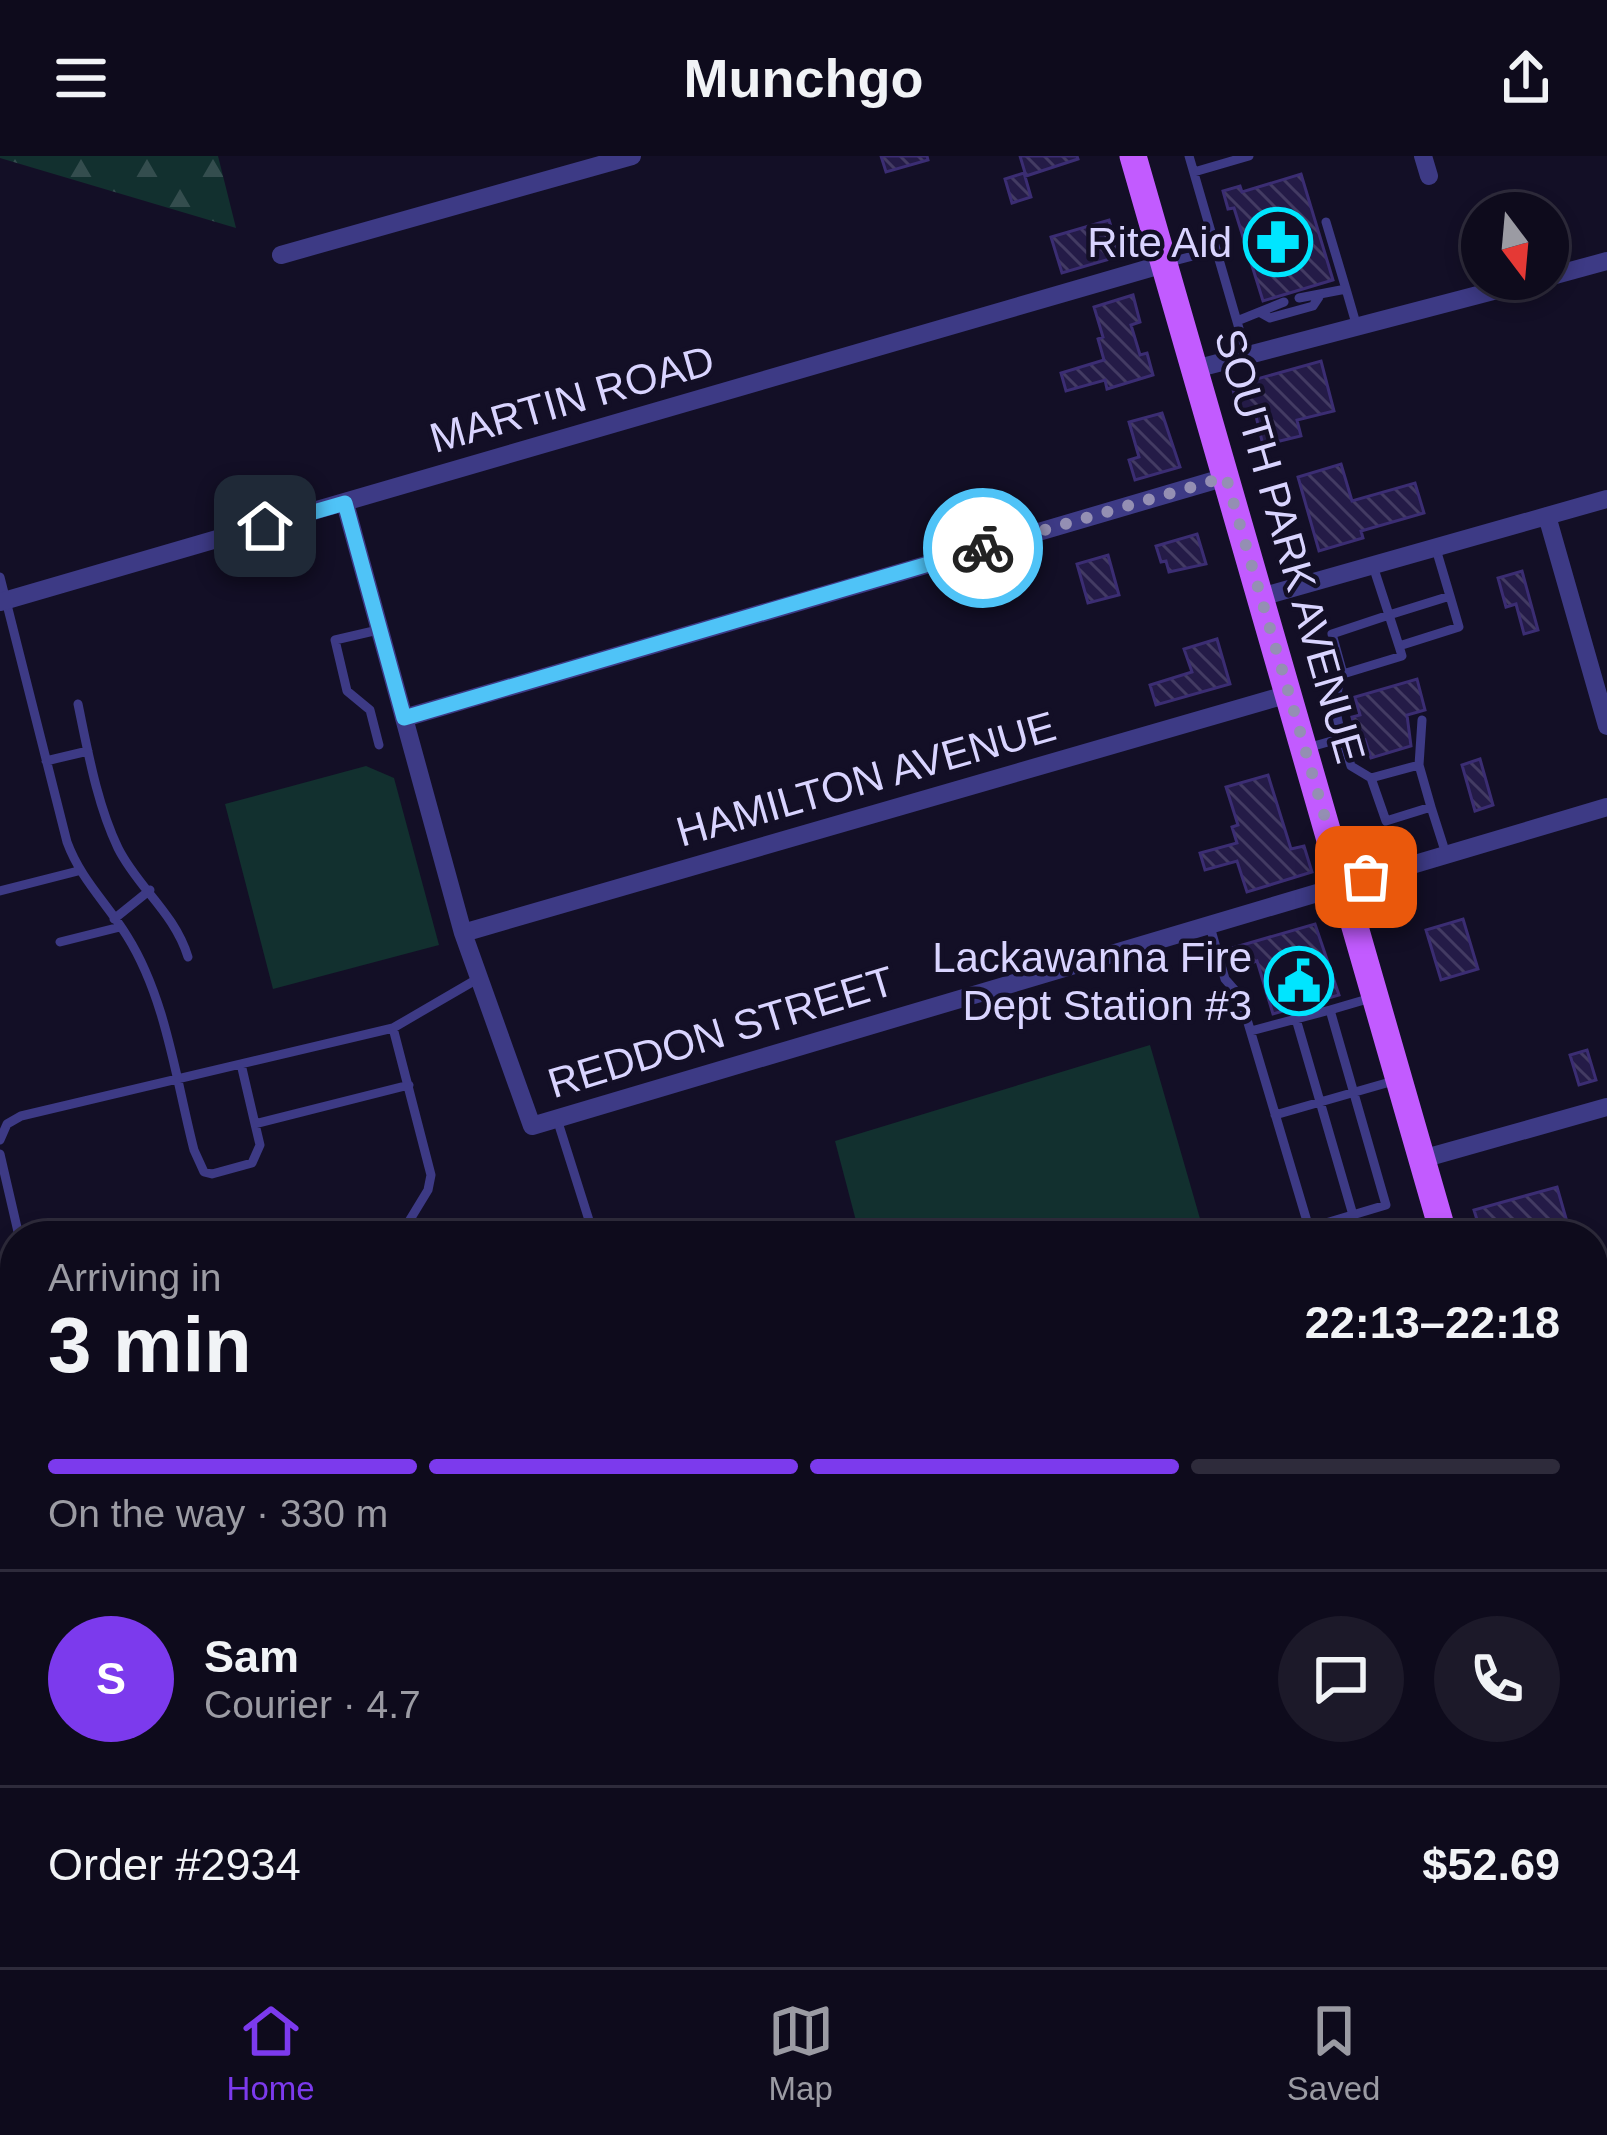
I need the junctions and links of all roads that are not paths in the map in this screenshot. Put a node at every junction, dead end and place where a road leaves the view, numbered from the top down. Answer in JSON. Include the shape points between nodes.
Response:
{"nodes":[{"id":1,"x":632,"y":156,"type":"edge"},
{"id":2,"x":1133,"y":156,"type":"edge"},
{"id":3,"x":1189,"y":156,"type":"edge"},
{"id":4,"x":1249,"y":156,"type":"edge"},
{"id":5,"x":1423,"y":156,"type":"edge"},
{"id":6,"x":1194,"y":172,"type":"junction"},
{"id":7,"x":1429,"y":176,"type":"dead end"},
{"id":8,"x":1326,"y":222,"type":"dead end"},
{"id":9,"x":1216,"y":250,"type":"junction"},
{"id":10,"x":281,"y":255,"type":"dead end"},
{"id":11,"x":1607,"y":261,"type":"edge"},
{"id":12,"x":1164,"y":264,"type":"junction"},
{"id":13,"x":1569,"y":271,"type":"edge"},
{"id":14,"x":1346,"y":290,"type":"junction"},
{"id":15,"x":1319,"y":297,"type":"junction"},
{"id":16,"x":1299,"y":298,"type":"dead end"},
{"id":17,"x":1461,"y":300,"type":"edge"},
{"id":18,"x":1284,"y":302,"type":"dead end"},
{"id":19,"x":1262,"y":313,"type":"junction"},
{"id":20,"x":1237,"y":321,"type":"junction"},
{"id":21,"x":1357,"y":327,"type":"junction"},
{"id":22,"x":1247,"y":356,"type":"junction"},
{"id":23,"x":1195,"y":369,"type":"junction"},
{"id":24,"x":1226,"y":477,"type":"junction"},
{"id":25,"x":1607,"y":499,"type":"edge"},
{"id":26,"x":345,"y":503,"type":"junction"},
{"id":27,"x":1547,"y":516,"type":"junction"},
{"id":28,"x":1436,"y":548,"type":"junction"},
{"id":29,"x":1373,"y":566,"type":"junction"},
{"id":30,"x":0,"y":577,"type":"edge"},
{"id":31,"x":1450,"y":596,"type":"junction"},
{"id":32,"x":1261,"y":597,"type":"junction"},
{"id":33,"x":2,"y":601,"type":"edge"},
{"id":34,"x":1389,"y":615,"type":"junction"},
{"id":35,"x":380,"y":629,"type":"junction"},
{"id":36,"x":1399,"y":646,"type":"junction"},
{"id":37,"x":1343,"y":674,"type":"junction"},
{"id":38,"x":1289,"y":694,"type":"junction"},
{"id":39,"x":78,"y":704,"type":"dead end"},
{"id":40,"x":404,"y":718,"type":"junction"},
{"id":41,"x":1422,"y":720,"type":"dead end"},
{"id":42,"x":1607,"y":726,"type":"edge"},
{"id":43,"x":1342,"y":738,"type":"junction"},
{"id":44,"x":380,"y":746,"type":"dead end"},
{"id":45,"x":1305,"y":749,"type":"junction"},
{"id":46,"x":88,"y":752,"type":"junction"},
{"id":47,"x":46,"y":761,"type":"junction"},
{"id":48,"x":1419,"y":765,"type":"junction"},
{"id":49,"x":1371,"y":778,"type":"junction"},
{"id":50,"x":1431,"y":807,"type":"junction"},
{"id":51,"x":1607,"y":808,"type":"edge"},
{"id":52,"x":1446,"y":854,"type":"junction"},
{"id":53,"x":78,"y":871,"type":"junction"},
{"id":54,"x":1344,"y":883,"type":"junction"},
{"id":55,"x":150,"y":890,"type":"junction"},
{"id":56,"x":0,"y":891,"type":"edge"},
{"id":57,"x":117,"y":923,"type":"junction"},
{"id":58,"x":1209,"y":923,"type":"junction"},
{"id":59,"x":463,"y":933,"type":"junction"},
{"id":60,"x":60,"y":942,"type":"dead end"},
{"id":61,"x":188,"y":957,"type":"dead end"},
{"id":62,"x":479,"y":978,"type":"junction"},
{"id":63,"x":1376,"y":997,"type":"junction"},
{"id":64,"x":1330,"y":1010,"type":"junction"},
{"id":65,"x":1295,"y":1019,"type":"junction"},
{"id":66,"x":393,"y":1028,"type":"junction"},
{"id":67,"x":1251,"y":1031,"type":"junction"},
{"id":68,"x":241,"y":1064,"type":"junction"},
{"id":69,"x":1400,"y":1079,"type":"junction"},
{"id":70,"x":176,"y":1080,"type":"junction"},
{"id":71,"x":409,"y":1085,"type":"junction"},
{"id":72,"x":1354,"y":1092,"type":"junction"},
{"id":73,"x":1320,"y":1102,"type":"junction"},
{"id":74,"x":1607,"y":1107,"type":"edge"},
{"id":75,"x":1275,"y":1114,"type":"junction"},
{"id":76,"x":557,"y":1119,"type":"junction"},
{"id":77,"x":255,"y":1124,"type":"junction"},
{"id":78,"x":0,"y":1139,"type":"edge"},
{"id":79,"x":0,"y":1154,"type":"edge"},
{"id":80,"x":1422,"y":1159,"type":"junction"},
{"id":81,"x":1353,"y":1215,"type":"junction"},
{"id":82,"x":16,"y":1221,"type":"edge"},
{"id":83,"x":409,"y":1221,"type":"edge"},
{"id":84,"x":589,"y":1221,"type":"edge"},
{"id":85,"x":1307,"y":1221,"type":"edge"},
{"id":86,"x":1333,"y":1221,"type":"edge"},
{"id":87,"x":1440,"y":1221,"type":"edge"}],
"edges":[{"from":1,"to":10,"type":"street"},
{"from":2,"to":12,"type":"main road","name":"SOUTH PARK AVENUE"},
{"from":3,"to":6,"type":"lane"},
{"from":4,"to":6,"type":"lane"},
{"from":5,"to":7,"type":"street"},
{"from":6,"to":9,"type":"lane"},
{"from":8,"to":14,"type":"lane"},
{"from":9,"to":12,"type":"lane"},
{"from":9,"to":20,"type":"lane"},
{"from":11,"to":13,"type":"street"},
{"from":12,"to":23,"type":"main road","name":"SOUTH PARK AVENUE"},
{"from":12,"to":26,"type":"street","name":"MARTIN ROAD"},
{"from":14,"to":15,"type":"lane"},
{"from":14,"to":21,"type":"lane"},
{"from":15,"to":16,"type":"lane"},
{"from":15,"to":19,"type":"lane","via":[[1313,306],[1270,318]]},
{"from":17,"to":21,"type":"street"},
{"from":18,"to":19,"type":"lane"},
{"from":19,"to":20,"type":"lane"},
{"from":20,"to":22,"type":"lane"},
{"from":21,"to":22,"type":"street"},
{"from":22,"to":23,"type":"street"},
{"from":23,"to":24,"type":"main road","name":"SOUTH PARK AVENUE"},
{"from":24,"to":32,"type":"main road","name":"SOUTH PARK AVENUE"},
{"from":24,"to":40,"type":"street"},
{"from":25,"to":27,"type":"street"},
{"from":26,"to":33,"type":"street","name":"MARTIN ROAD"},
{"from":26,"to":35,"type":"street"},
{"from":27,"to":28,"type":"street"},
{"from":27,"to":42,"type":"street"},
{"from":28,"to":29,"type":"street"},
{"from":28,"to":31,"type":"lane"},
{"from":29,"to":32,"type":"street"},
{"from":29,"to":34,"type":"lane"},
{"from":30,"to":33,"type":"lane"},
{"from":31,"to":34,"type":"lane"},
{"from":31,"to":36,"type":"lane","via":[[1459,627]]},
{"from":32,"to":38,"type":"main road","name":"SOUTH PARK AVENUE"},
{"from":33,"to":47,"type":"lane"},
{"from":34,"to":36,"type":"lane"},
{"from":34,"to":37,"type":"lane","via":[[1332,634]]},
{"from":35,"to":40,"type":"street"},
{"from":35,"to":44,"type":"lane","via":[[335,640],[347,691],[370,710]]},
{"from":36,"to":37,"type":"lane","via":[[1402,656]]},
{"from":37,"to":43,"type":"lane","via":[[1334,711]]},
{"from":38,"to":45,"type":"main road","name":"SOUTH PARK AVENUE"},
{"from":38,"to":59,"type":"street","name":"HAMILTON AVENUE"},
{"from":39,"to":46,"type":"lane"},
{"from":40,"to":59,"type":"street"},
{"from":41,"to":48,"type":"lane"},
{"from":43,"to":45,"type":"lane"},
{"from":43,"to":49,"type":"lane","via":[[1351,766]]},
{"from":45,"to":54,"type":"main road","name":"SOUTH PARK AVENUE"},
{"from":46,"to":47,"type":"lane"},
{"from":46,"to":55,"type":"lane","via":[[119,852]]},
{"from":47,"to":53,"type":"lane"},
{"from":48,"to":49,"type":"lane"},
{"from":48,"to":50,"type":"lane"},
{"from":49,"to":50,"type":"lane","via":[[1386,821]]},
{"from":50,"to":52,"type":"lane"},
{"from":51,"to":52,"type":"street","name":"REDDON STREET"},
{"from":52,"to":54,"type":"street","name":"REDDON STREET"},
{"from":53,"to":56,"type":"lane"},
{"from":53,"to":57,"type":"lane"},
{"from":54,"to":58,"type":"street","name":"REDDON STREET"},
{"from":54,"to":63,"type":"main road","name":"SOUTH PARK AVENUE"},
{"from":55,"to":57,"type":"lane"},
{"from":55,"to":61,"type":"lane"},
{"from":57,"to":60,"type":"lane"},
{"from":57,"to":70,"type":"lane","via":[[154,994]]},
{"from":58,"to":67,"type":"lane"},
{"from":58,"to":76,"type":"street","name":"REDDON STREET"},
{"from":59,"to":62,"type":"street"},
{"from":62,"to":66,"type":"lane"},
{"from":62,"to":76,"type":"street","name":"REDDON STREET","via":[[532,1126]]},
{"from":63,"to":64,"type":"lane"},
{"from":63,"to":69,"type":"main road","name":"SOUTH PARK AVENUE"},
{"from":64,"to":65,"type":"lane"},
{"from":64,"to":72,"type":"lane"},
{"from":65,"to":67,"type":"lane"},
{"from":65,"to":73,"type":"lane"},
{"from":66,"to":68,"type":"lane"},
{"from":66,"to":71,"type":"lane"},
{"from":67,"to":75,"type":"lane"},
{"from":68,"to":70,"type":"lane"},
{"from":68,"to":77,"type":"lane"},
{"from":69,"to":72,"type":"lane"},
{"from":69,"to":80,"type":"main road","name":"SOUTH PARK AVENUE"},
{"from":70,"to":77,"type":"lane","via":[[204,1172],[252,1163],[260,1145]]},
{"from":70,"to":78,"type":"lane","via":[[21,1117]]},
{"from":71,"to":77,"type":"lane"},
{"from":71,"to":83,"type":"lane","via":[[431,1174]]},
{"from":72,"to":73,"type":"lane"},
{"from":72,"to":81,"type":"lane","via":[[1386,1205]]},
{"from":73,"to":75,"type":"lane"},
{"from":73,"to":81,"type":"lane"},
{"from":74,"to":80,"type":"street"},
{"from":75,"to":85,"type":"lane"},
{"from":76,"to":84,"type":"lane"},
{"from":79,"to":82,"type":"lane"},
{"from":80,"to":87,"type":"main road","name":"SOUTH PARK AVENUE"},
{"from":81,"to":86,"type":"lane"}]}
